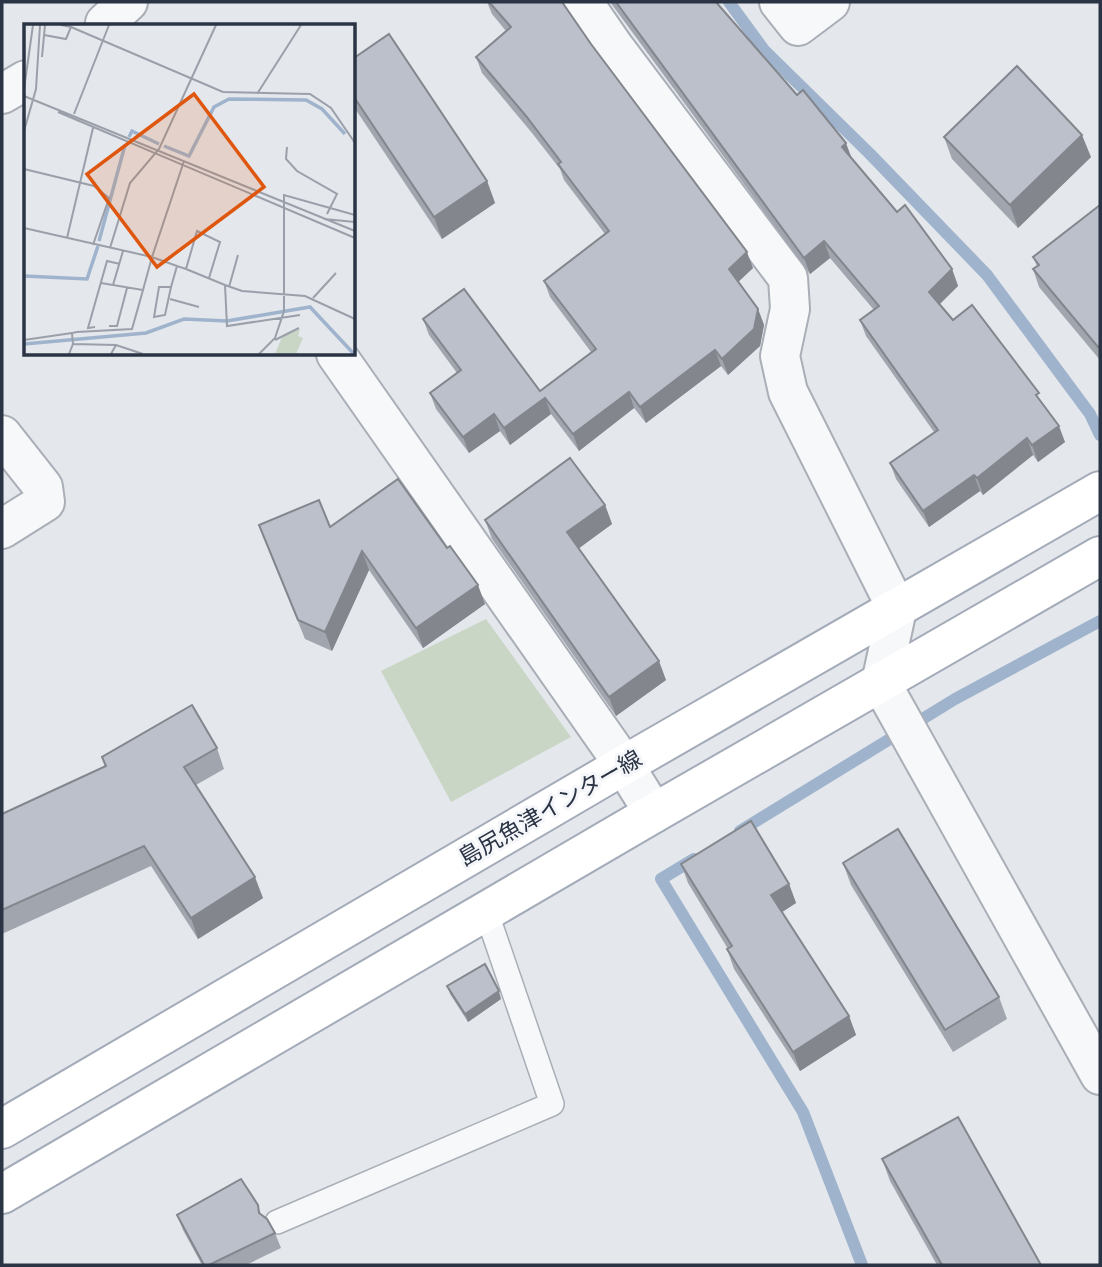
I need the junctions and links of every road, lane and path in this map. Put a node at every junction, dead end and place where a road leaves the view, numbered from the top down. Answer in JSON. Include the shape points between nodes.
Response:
{"nodes":[{"id":1,"x":583,"y":2,"type":"edge"},
{"id":2,"x":779,"y":2,"type":"edge"},
{"id":3,"x":830,"y":2,"type":"edge"},
{"id":4,"x":24,"y":81,"type":"edge"},
{"id":5,"x":2,"y":94,"type":"edge"},
{"id":6,"x":337,"y":355,"type":"edge"},
{"id":7,"x":2,"y":435,"type":"edge"},
{"id":8,"x":1100,"y":491,"type":"edge"},
{"id":9,"x":2,"y":529,"type":"edge"},
{"id":10,"x":1100,"y":556,"type":"edge"},
{"id":11,"x":897,"y":609,"type":"junction"},
{"id":12,"x":881,"y":683,"type":"junction"},
{"id":13,"x":624,"y":765,"type":"junction"},
{"id":14,"x":654,"y":813,"type":"junction"},
{"id":15,"x":486,"y":911,"type":"junction"},
{"id":16,"x":1100,"y":1075,"type":"edge"},
{"id":17,"x":2,"y":1129,"type":"edge"},
{"id":18,"x":2,"y":1194,"type":"edge"},
{"id":19,"x":277,"y":1222,"type":"dead end"}],
"edges":[{"from":1,"to":11,"type":"street","via":[[788,278],[790,309],[780,356],[788,392]]},
{"from":2,"to":3,"type":"street","via":[[798,26]]},
{"from":4,"to":5,"type":"street"},
{"from":6,"to":13,"type":"street"},
{"from":7,"to":9,"type":"street","via":[[43,487],[45,502]]},
{"from":8,"to":11,"type":"main road","name":"島尻魚津インター線"},
{"from":10,"to":12,"type":"main road"},
{"from":11,"to":12,"type":"street"},
{"from":11,"to":13,"type":"main road","name":"島尻魚津インター線"},
{"from":12,"to":14,"type":"main road"},
{"from":12,"to":16,"type":"street"},
{"from":13,"to":14,"type":"street"},
{"from":13,"to":17,"type":"main road","name":"島尻魚津インター線"},
{"from":14,"to":15,"type":"main road"},
{"from":15,"to":18,"type":"main road"},
{"from":15,"to":19,"type":"lane","via":[[552,1104]]}]}
